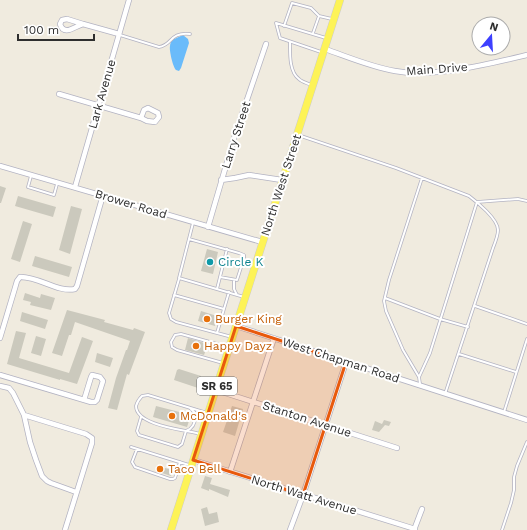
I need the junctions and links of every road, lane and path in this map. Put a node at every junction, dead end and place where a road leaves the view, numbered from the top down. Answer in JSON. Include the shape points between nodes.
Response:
{"nodes":[{"id":1,"x":129,"y":0,"type":"edge"},
{"id":2,"x":340,"y":0,"type":"edge"},
{"id":3,"x":319,"y":16,"type":"junction"},
{"id":4,"x":334,"y":20,"type":"junction"},
{"id":5,"x":83,"y":24,"type":"junction"},
{"id":6,"x":284,"y":26,"type":"junction"},
{"id":7,"x":313,"y":33,"type":"junction"},
{"id":8,"x":119,"y":34,"type":"junction"},
{"id":9,"x":190,"y":34,"type":"dead end"},
{"id":10,"x":328,"y":39,"type":"junction"},
{"id":11,"x":290,"y":42,"type":"junction"},
{"id":12,"x":266,"y":44,"type":"dead end"},
{"id":13,"x":324,"y":51,"type":"junction"},
{"id":14,"x":527,"y":55,"type":"edge"},
{"id":15,"x":313,"y":86,"type":"junction"},
{"id":16,"x":59,"y":94,"type":"dead end"},
{"id":17,"x":98,"y":106,"type":"junction"},
{"id":18,"x":141,"y":118,"type":"dead end"},
{"id":19,"x":297,"y":134,"type":"junction"},
{"id":20,"x":0,"y":166,"type":"edge"},
{"id":21,"x":31,"y":175,"type":"junction"},
{"id":22,"x":422,"y":178,"type":"junction"},
{"id":23,"x":221,"y":180,"type":"junction"},
{"id":24,"x":282,"y":180,"type":"junction"},
{"id":25,"x":58,"y":183,"type":"junction"},
{"id":26,"x":74,"y":187,"type":"junction"},
{"id":27,"x":104,"y":195,"type":"junction"},
{"id":28,"x":527,"y":201,"type":"edge"},
{"id":29,"x":477,"y":202,"type":"junction"},
{"id":30,"x":194,"y":223,"type":"junction"},
{"id":31,"x":208,"y":227,"type":"junction"},
{"id":32,"x":189,"y":239,"type":"junction"},
{"id":33,"x":262,"y":242,"type":"junction"},
{"id":34,"x":227,"y":249,"type":"junction"},
{"id":35,"x":220,"y":277,"type":"junction"},
{"id":36,"x":179,"y":278,"type":"junction"},
{"id":37,"x":234,"y":281,"type":"junction"},
{"id":38,"x":217,"y":289,"type":"junction"},
{"id":39,"x":229,"y":292,"type":"junction"},
{"id":40,"x":174,"y":294,"type":"junction"},
{"id":41,"x":237,"y":295,"type":"junction"},
{"id":42,"x":245,"y":297,"type":"junction"},
{"id":43,"x":385,"y":298,"type":"junction"},
{"id":44,"x":475,"y":306,"type":"junction"},
{"id":45,"x":224,"y":308,"type":"junction"},
{"id":46,"x":440,"y":319,"type":"junction"},
{"id":47,"x":527,"y":324,"type":"edge"},
{"id":48,"x":236,"y":326,"type":"junction"},
{"id":49,"x":468,"y":327,"type":"junction"},
{"id":50,"x":218,"y":333,"type":"junction"},
{"id":51,"x":233,"y":337,"type":"junction"},
{"id":52,"x":0,"y":338,"type":"edge"},
{"id":53,"x":274,"y":338,"type":"junction"},
{"id":54,"x":527,"y":339,"type":"edge"},
{"id":55,"x":230,"y":347,"type":"junction"},
{"id":56,"x":459,"y":354,"type":"junction"},
{"id":57,"x":346,"y":362,"type":"junction"},
{"id":58,"x":224,"y":364,"type":"junction"},
{"id":59,"x":516,"y":372,"type":"junction"},
{"id":60,"x":0,"y":375,"type":"edge"},
{"id":61,"x":419,"y":377,"type":"junction"},
{"id":62,"x":0,"y":386,"type":"edge"},
{"id":63,"x":420,"y":386,"type":"junction"},
{"id":64,"x":216,"y":390,"type":"junction"},
{"id":65,"x":446,"y":394,"type":"junction"},
{"id":66,"x":84,"y":400,"type":"junction"},
{"id":67,"x":254,"y":402,"type":"junction"},
{"id":68,"x":189,"y":407,"type":"junction"},
{"id":69,"x":504,"y":413,"type":"junction"},
{"id":70,"x":208,"y":414,"type":"junction"},
{"id":71,"x":24,"y":415,"type":"junction"},
{"id":72,"x":141,"y":417,"type":"junction"},
{"id":73,"x":527,"y":420,"type":"edge"},
{"id":74,"x":325,"y":425,"type":"junction"},
{"id":75,"x":186,"y":431,"type":"junction"},
{"id":76,"x":202,"y":434,"type":"junction"},
{"id":77,"x":527,"y":442,"type":"edge"},
{"id":78,"x":132,"y":447,"type":"dead end"},
{"id":79,"x":137,"y":448,"type":"junction"},
{"id":80,"x":397,"y":448,"type":"dead end"},
{"id":81,"x":180,"y":462,"type":"junction"},
{"id":82,"x":192,"y":463,"type":"junction"},
{"id":83,"x":230,"y":472,"type":"junction"},
{"id":84,"x":76,"y":492,"type":"junction"},
{"id":85,"x":303,"y":495,"type":"junction"},
{"id":86,"x":422,"y":509,"type":"dead end"},
{"id":87,"x":65,"y":530,"type":"edge"},
{"id":88,"x":171,"y":530,"type":"edge"},
{"id":89,"x":290,"y":530,"type":"edge"},
{"id":90,"x":414,"y":530,"type":"edge"},
{"id":91,"x":502,"y":530,"type":"edge"}],
"edges":[{"from":1,"to":8,"type":"street","name":"Lark Avenue"},
{"from":2,"to":4,"type":"main road","name":"North West Street","number":"SR 65"},
{"from":3,"to":4,"type":"lane"},
{"from":3,"to":6,"type":"lane","via":[[311,8],[292,3]]},
{"from":3,"to":7,"type":"lane"},
{"from":4,"to":10,"type":"main road","name":"North West Street","number":"SR 65"},
{"from":5,"to":5,"type":"street","via":[[67,19],[62,20],[60,24],[65,30]]},
{"from":5,"to":8,"type":"street"},
{"from":6,"to":7,"type":"lane"},
{"from":6,"to":11,"type":"lane","via":[[276,23],[280,38]]},
{"from":7,"to":10,"type":"lane"},
{"from":8,"to":9,"type":"lane","via":[[159,47],[176,35]]},
{"from":8,"to":17,"type":"street","name":"Lark Avenue"},
{"from":10,"to":13,"type":"main road","name":"North West Street","number":"SR 65"},
{"from":11,"to":13,"type":"lane"},
{"from":11,"to":15,"type":"lane","via":[[290,60],[296,75]]},
{"from":12,"to":23,"type":"street","name":"Larry Street"},
{"from":13,"to":14,"type":"street","name":"Main Drive","via":[[378,68],[411,73],[469,68]]},
{"from":13,"to":15,"type":"main road","name":"North West Street","number":"SR 65"},
{"from":15,"to":19,"type":"main road","name":"North West Street","number":"SR 65"},
{"from":16,"to":17,"type":"street"},
{"from":17,"to":18,"type":"street"},
{"from":17,"to":26,"type":"street","name":"Lark Avenue"},
{"from":19,"to":22,"type":"lane"},
{"from":19,"to":24,"type":"main road","name":"North West Street","number":"SR 65"},
{"from":20,"to":21,"type":"street","name":"Brower Road"},
{"from":21,"to":25,"type":"street","name":"Brower Road"},
{"from":21,"to":25,"type":"lane","via":[[28,187],[54,195]]},
{"from":22,"to":29,"type":"lane","via":[[469,196]]},
{"from":22,"to":43,"type":"lane"},
{"from":23,"to":24,"type":"street","via":[[248,174]]},
{"from":23,"to":31,"type":"street","name":"Larry Street"},
{"from":24,"to":33,"type":"main road","name":"North West Street","number":"SR 65"},
{"from":25,"to":26,"type":"street","name":"Brower Road"},
{"from":26,"to":27,"type":"street","name":"Brower Road"},
{"from":27,"to":30,"type":"street","name":"Brower Road"},
{"from":27,"to":52,"type":"street","via":[[75,289],[20,277]]},
{"from":28,"to":29,"type":"lane","via":[[502,199]]},
{"from":29,"to":44,"type":"lane","via":[[494,220],[498,230]]},
{"from":29,"to":46,"type":"lane"},
{"from":30,"to":31,"type":"street","name":"Brower Road"},
{"from":30,"to":32,"type":"lane"},
{"from":31,"to":33,"type":"street","name":"Brower Road"},
{"from":32,"to":34,"type":"lane"},
{"from":32,"to":36,"type":"lane"},
{"from":33,"to":42,"type":"main road","name":"North West Street","number":"SR 65"},
{"from":34,"to":35,"type":"lane"},
{"from":34,"to":37,"type":"lane","via":[[244,256],[238,278]]},
{"from":35,"to":37,"type":"lane"},
{"from":35,"to":38,"type":"lane"},
{"from":36,"to":38,"type":"lane"},
{"from":36,"to":40,"type":"lane"},
{"from":37,"to":41,"type":"lane"},
{"from":38,"to":39,"type":"lane"},
{"from":39,"to":41,"type":"lane"},
{"from":39,"to":45,"type":"lane"},
{"from":40,"to":45,"type":"lane"},
{"from":40,"to":50,"type":"lane","via":[[169,315],[171,319]]},
{"from":41,"to":42,"type":"lane"},
{"from":42,"to":48,"type":"main road","name":"North West Street","number":"SR 65"},
{"from":43,"to":46,"type":"lane"},
{"from":43,"to":61,"type":"lane","via":[[386,311],[403,350]]},
{"from":44,"to":47,"type":"lane"},
{"from":44,"to":49,"type":"lane"},
{"from":45,"to":50,"type":"lane"},
{"from":46,"to":49,"type":"lane"},
{"from":46,"to":61,"type":"lane","via":[[430,353]]},
{"from":48,"to":51,"type":"main road","name":"North West Street","number":"SR 65"},
{"from":48,"to":53,"type":"street","name":"West Chapman Road"},
{"from":49,"to":56,"type":"lane"},
{"from":50,"to":51,"type":"lane"},
{"from":51,"to":55,"type":"main road","name":"North West Street","number":"SR 65"},
{"from":53,"to":57,"type":"street","name":"West Chapman Road"},
{"from":53,"to":67,"type":"street"},
{"from":54,"to":59,"type":"lane"},
{"from":55,"to":58,"type":"main road","name":"North West Street","number":"SR 65"},
{"from":55,"to":58,"type":"lane","via":[[181,334],[175,335],[172,340],[172,347],[177,350]]},
{"from":56,"to":59,"type":"lane"},
{"from":56,"to":65,"type":"lane"},
{"from":57,"to":63,"type":"street","name":"West Chapman Road"},
{"from":57,"to":74,"type":"street"},
{"from":58,"to":64,"type":"main road","name":"North West Street","number":"SR 65"},
{"from":59,"to":69,"type":"lane"},
{"from":60,"to":66,"type":"street"},
{"from":61,"to":63,"type":"lane"},
{"from":62,"to":71,"type":"street","via":[[8,388],[13,393]]},
{"from":63,"to":65,"type":"street","name":"West Chapman Road"},
{"from":64,"to":67,"type":"street","name":"Stanton Avenue"},
{"from":64,"to":70,"type":"main road","name":"North West Street","number":"SR 65"},
{"from":65,"to":69,"type":"street","name":"West Chapman Road"},
{"from":66,"to":66,"type":"street","via":[[92,375],[100,377],[103,381],[97,400]]},
{"from":67,"to":74,"type":"street","name":"Stanton Avenue"},
{"from":67,"to":83,"type":"street"},
{"from":68,"to":70,"type":"lane"},
{"from":68,"to":72,"type":"lane","via":[[157,397],[142,396],[136,406]]},
{"from":68,"to":75,"type":"lane","via":[[195,413],[195,420]]},
{"from":69,"to":73,"type":"street","name":"West Chapman Road"},
{"from":70,"to":76,"type":"main road","name":"North West Street","number":"SR 65"},
{"from":71,"to":84,"type":"street","via":[[42,476],[51,483]]},
{"from":71,"to":84,"type":"street","via":[[92,438]]},
{"from":72,"to":75,"type":"lane"},
{"from":72,"to":75,"type":"lane","via":[[137,432],[141,437],[178,447],[182,444]]},
{"from":74,"to":80,"type":"street","name":"Stanton Avenue"},
{"from":74,"to":85,"type":"street"},
{"from":75,"to":76,"type":"lane"},
{"from":76,"to":82,"type":"main road","name":"North West Street","number":"SR 65"},
{"from":77,"to":91,"type":"lane","via":[[517,466],[511,504]]},
{"from":78,"to":79,"type":"lane"},
{"from":79,"to":81,"type":"lane"},
{"from":79,"to":81,"type":"lane","via":[[132,462],[135,467],[173,479]]},
{"from":81,"to":82,"type":"lane"},
{"from":82,"to":83,"type":"street","name":"North Watt Avenue"},
{"from":82,"to":88,"type":"main road","name":"North West Street","number":"SR 65"},
{"from":83,"to":85,"type":"street","name":"North Watt Avenue"},
{"from":84,"to":87,"type":"street"},
{"from":85,"to":89,"type":"street"},
{"from":85,"to":90,"type":"street","name":"North Watt Avenue"},
{"from":86,"to":90,"type":"street"}]}
